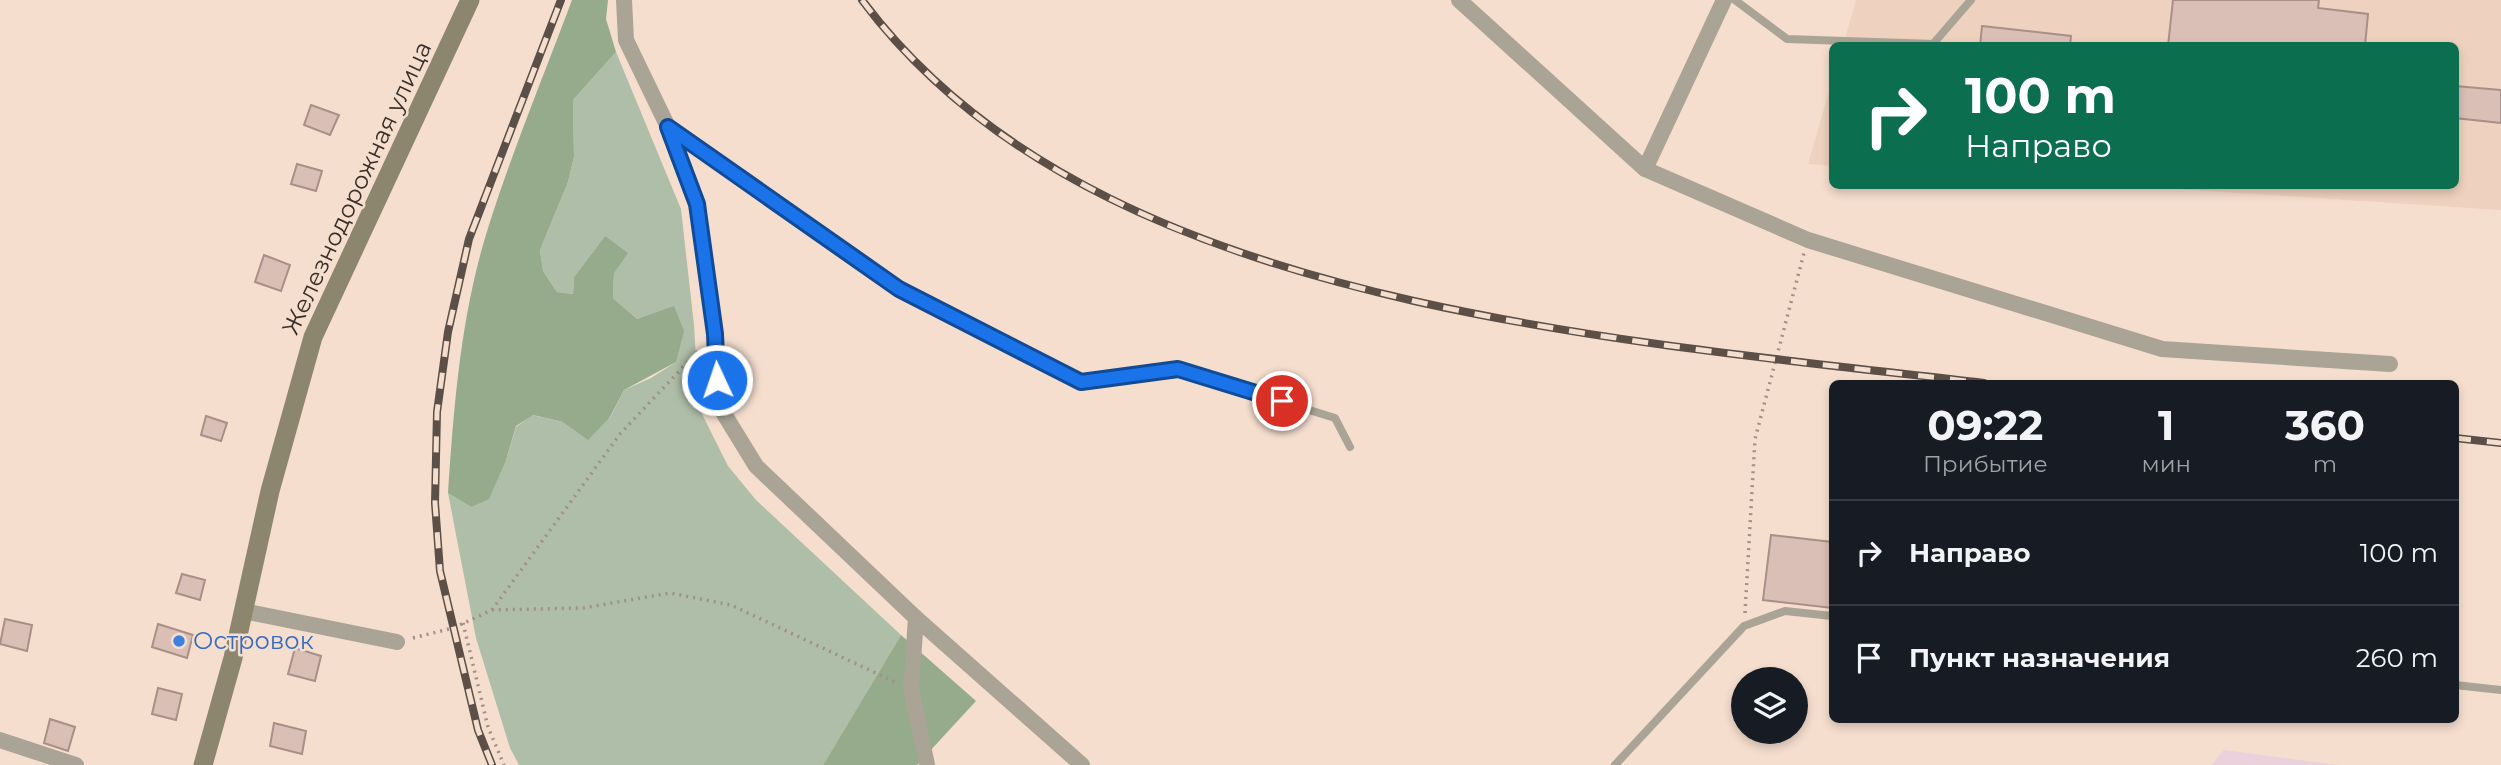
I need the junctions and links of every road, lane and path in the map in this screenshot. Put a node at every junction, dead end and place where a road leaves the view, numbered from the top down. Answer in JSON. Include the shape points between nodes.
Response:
{"nodes":[{"id":1,"x":471,"y":0,"type":"edge"},
{"id":2,"x":624,"y":0,"type":"edge"},
{"id":3,"x":1459,"y":0,"type":"edge"},
{"id":4,"x":1724,"y":0,"type":"edge"},
{"id":5,"x":1735,"y":0,"type":"edge"},
{"id":6,"x":1971,"y":0,"type":"edge"},
{"id":7,"x":1884,"y":42,"type":"edge"},
{"id":8,"x":1935,"y":42,"type":"edge"},
{"id":9,"x":668,"y":127,"type":"junction"},
{"id":10,"x":1646,"y":169,"type":"junction"},
{"id":11,"x":1808,"y":240,"type":"junction"},
{"id":12,"x":715,"y":334,"type":"junction"},
{"id":13,"x":2390,"y":364,"type":"dead end"},
{"id":14,"x":1350,"y":447,"type":"dead end"},
{"id":15,"x":492,"y":610,"type":"junction"},
{"id":16,"x":243,"y":611,"type":"junction"},
{"id":17,"x":1829,"y":616,"type":"edge"},
{"id":18,"x":916,"y":618,"type":"junction"},
{"id":19,"x":463,"y":623,"type":"junction"},
{"id":20,"x":1744,"y":626,"type":"junction"},
{"id":21,"x":397,"y":642,"type":"joint"},
{"id":22,"x":2459,"y":685,"type":"edge"},
{"id":23,"x":911,"y":689,"type":"junction"},
{"id":24,"x":2501,"y":690,"type":"edge"},
{"id":25,"x":0,"y":740,"type":"edge"},
{"id":26,"x":76,"y":765,"type":"edge"},
{"id":27,"x":203,"y":765,"type":"edge"},
{"id":28,"x":504,"y":765,"type":"edge"},
{"id":29,"x":927,"y":765,"type":"edge"},
{"id":30,"x":1082,"y":765,"type":"edge"},
{"id":31,"x":1615,"y":765,"type":"edge"}],
"edges":[{"from":1,"to":16,"type":"main road","name":"Железнодорожная улица","via":[[313,337],[270,491]]},
{"from":2,"to":9,"type":"street","via":[[626,40]]},
{"from":3,"to":10,"type":"street"},
{"from":4,"to":10,"type":"street"},
{"from":5,"to":7,"type":"lane","via":[[1787,38]]},
{"from":6,"to":8,"type":"lane"},
{"from":9,"to":12,"type":"street","via":[[697,204]]},
{"from":9,"to":14,"type":"lane","via":[[899,289],[1081,382],[1178,369],[1335,418]]},
{"from":10,"to":11,"type":"street"},
{"from":11,"to":13,"type":"street","via":[[2162,349]]},
{"from":11,"to":20,"type":"path","via":[[1755,439]]},
{"from":12,"to":15,"type":"path","via":[[620,435]]},
{"from":12,"to":18,"type":"street","via":[[718,404],[756,466]]},
{"from":15,"to":19,"type":"path"},
{"from":15,"to":23,"type":"path","via":[[583,608],[670,593],[731,605]]},
{"from":16,"to":21,"type":"street"},
{"from":16,"to":27,"type":"main road","name":"Железнодорожная улица"},
{"from":17,"to":20,"type":"lane","via":[[1785,611]]},
{"from":18,"to":23,"type":"street"},
{"from":18,"to":30,"type":"street"},
{"from":19,"to":21,"type":"path"},
{"from":19,"to":28,"type":"path","via":[[488,727]]},
{"from":20,"to":31,"type":"lane"},
{"from":22,"to":24,"type":"lane"},
{"from":23,"to":29,"type":"street"},
{"from":25,"to":26,"type":"street"}]}
